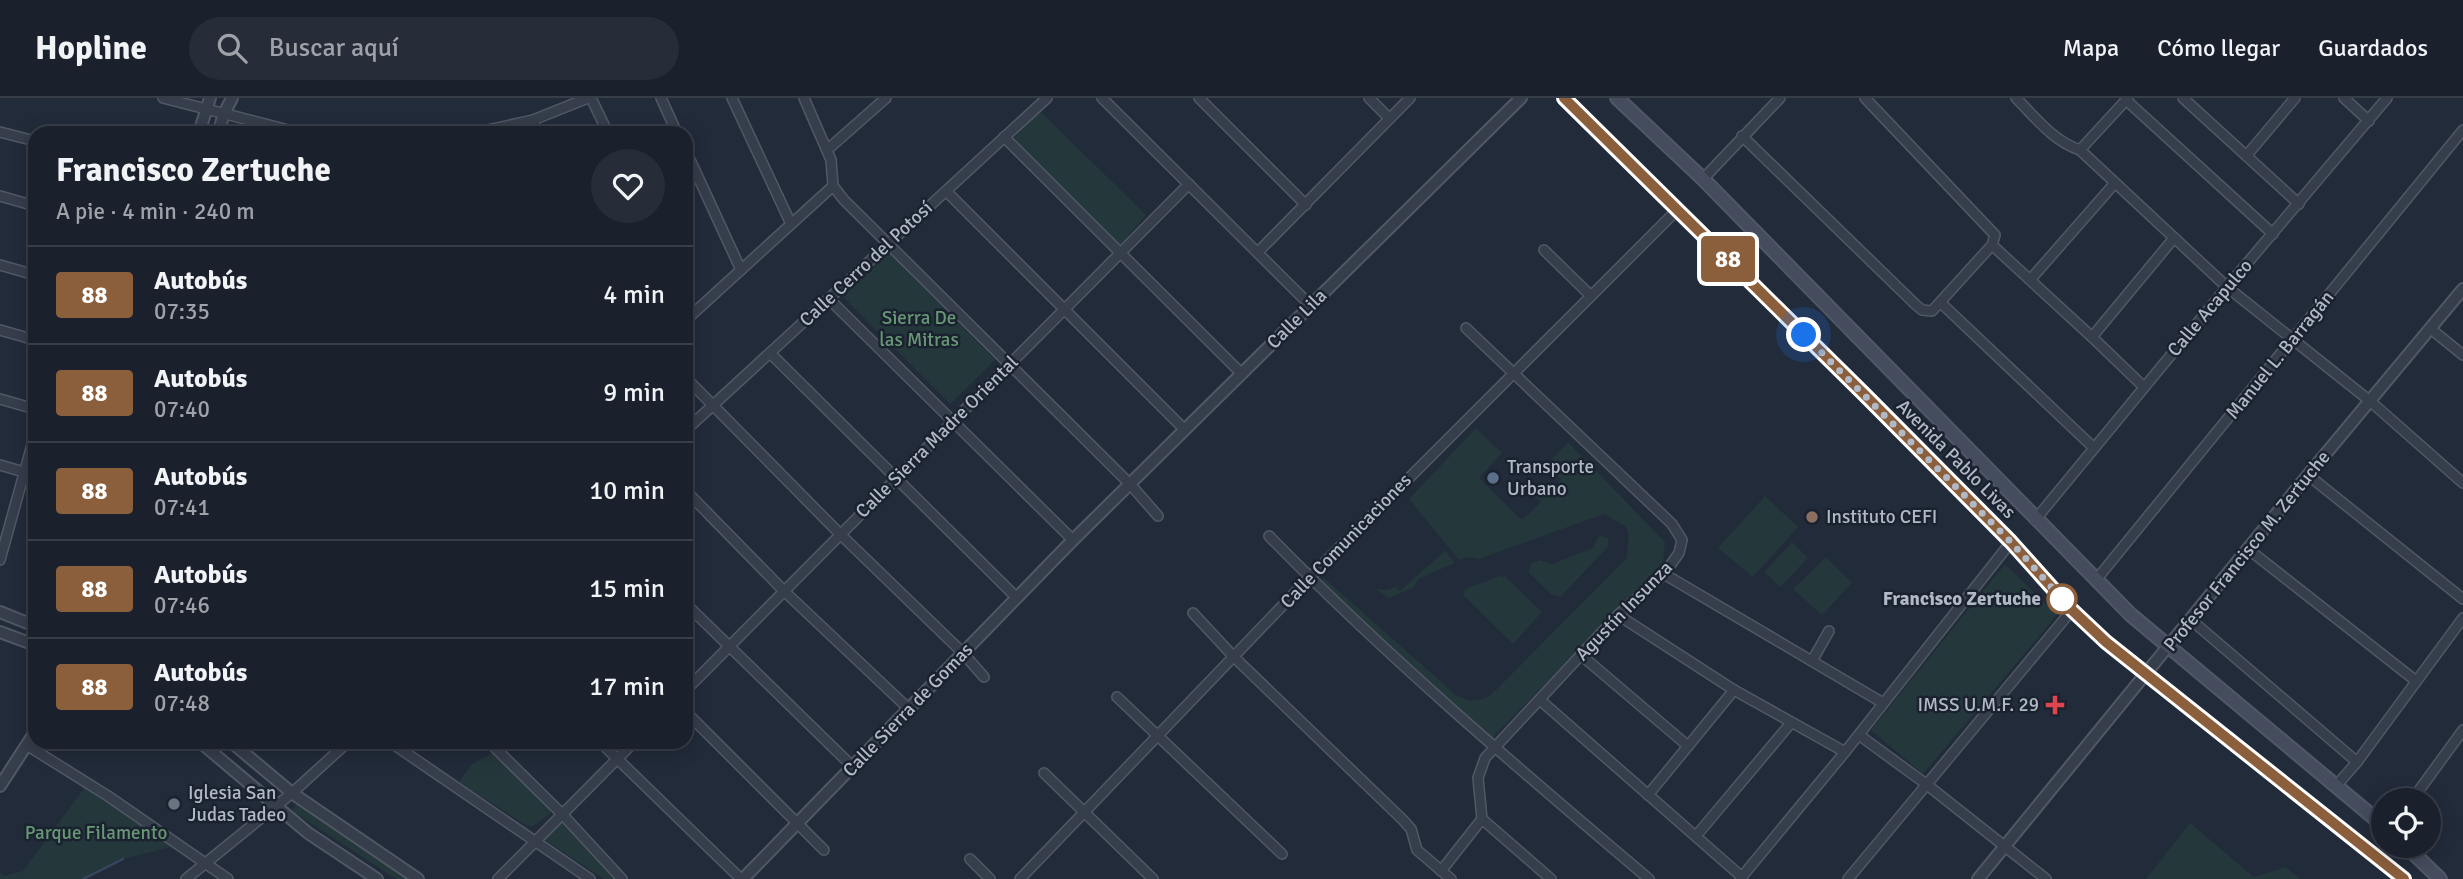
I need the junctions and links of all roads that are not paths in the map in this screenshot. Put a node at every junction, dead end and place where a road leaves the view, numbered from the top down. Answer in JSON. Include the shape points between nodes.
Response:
{"nodes":[{"id":1,"x":163,"y":98,"type":"edge"},
{"id":2,"x":232,"y":98,"type":"edge"},
{"id":3,"x":590,"y":98,"type":"edge"},
{"id":4,"x":661,"y":98,"type":"edge"},
{"id":5,"x":732,"y":98,"type":"edge"},
{"id":6,"x":804,"y":98,"type":"edge"},
{"id":7,"x":886,"y":98,"type":"edge"},
{"id":8,"x":1047,"y":98,"type":"edge"},
{"id":9,"x":1102,"y":98,"type":"edge"},
{"id":10,"x":1199,"y":98,"type":"edge"},
{"id":11,"x":1369,"y":98,"type":"edge"},
{"id":12,"x":1410,"y":98,"type":"edge"},
{"id":13,"x":1521,"y":98,"type":"edge"},
{"id":14,"x":1564,"y":98,"type":"edge"},
{"id":15,"x":1617,"y":98,"type":"edge"},
{"id":16,"x":1780,"y":98,"type":"edge"},
{"id":17,"x":1865,"y":98,"type":"edge"},
{"id":18,"x":2016,"y":98,"type":"edge"},
{"id":19,"x":2184,"y":98,"type":"edge"},
{"id":20,"x":2295,"y":98,"type":"edge"},
{"id":21,"x":2344,"y":98,"type":"edge"},
{"id":22,"x":2388,"y":98,"type":"edge"},
{"id":23,"x":2127,"y":99,"type":"edge"},
{"id":24,"x":208,"y":104,"type":"edge"},
{"id":25,"x":224,"y":114,"type":"junction"},
{"id":26,"x":1390,"y":118,"type":"junction"},
{"id":27,"x":533,"y":120,"type":"junction"},
{"id":28,"x":2370,"y":121,"type":"junction"},
{"id":29,"x":201,"y":126,"type":"edge"},
{"id":30,"x":220,"y":126,"type":"edge"},
{"id":31,"x":272,"y":126,"type":"edge"},
{"id":32,"x":506,"y":126,"type":"edge"},
{"id":33,"x":535,"y":126,"type":"edge"},
{"id":34,"x":604,"y":126,"type":"edge"},
{"id":35,"x":674,"y":126,"type":"edge"},
{"id":36,"x":2463,"y":130,"type":"edge"},
{"id":37,"x":0,"y":132,"type":"edge"},
{"id":38,"x":1742,"y":136,"type":"junction"},
{"id":39,"x":1004,"y":138,"type":"junction"},
{"id":40,"x":28,"y":139,"type":"edge"},
{"id":41,"x":827,"y":150,"type":"junction"},
{"id":42,"x":2080,"y":150,"type":"junction"},
{"id":43,"x":2247,"y":155,"type":"junction"},
{"id":44,"x":693,"y":166,"type":"edge"},
{"id":45,"x":1703,"y":180,"type":"junction"},
{"id":46,"x":2115,"y":183,"type":"junction"},
{"id":47,"x":1189,"y":184,"type":"junction"},
{"id":48,"x":833,"y":186,"type":"junction"},
{"id":49,"x":946,"y":191,"type":"junction"},
{"id":50,"x":0,"y":196,"type":"edge"},
{"id":51,"x":28,"y":204,"type":"edge"},
{"id":52,"x":2299,"y":204,"type":"junction"},
{"id":53,"x":1306,"y":205,"type":"junction"},
{"id":54,"x":1678,"y":209,"type":"junction"},
{"id":55,"x":791,"y":224,"type":"junction"},
{"id":56,"x":2273,"y":234,"type":"junction"},
{"id":57,"x":2174,"y":238,"type":"junction"},
{"id":58,"x":888,"y":244,"type":"junction"},
{"id":59,"x":1992,"y":245,"type":"junction"},
{"id":60,"x":1544,"y":250,"type":"dead end"},
{"id":61,"x":1258,"y":252,"type":"junction"},
{"id":62,"x":1120,"y":253,"type":"junction"},
{"id":63,"x":0,"y":265,"type":"edge"},
{"id":64,"x":741,"y":270,"type":"junction"},
{"id":65,"x":28,"y":273,"type":"edge"},
{"id":66,"x":2030,"y":280,"type":"junction"},
{"id":67,"x":2227,"y":287,"type":"junction"},
{"id":68,"x":2463,"y":289,"type":"edge"},
{"id":69,"x":1590,"y":295,"type":"junction"},
{"id":70,"x":829,"y":299,"type":"junction"},
{"id":71,"x":1941,"y":303,"type":"junction"},
{"id":72,"x":1311,"y":306,"type":"junction"},
{"id":73,"x":1065,"y":308,"type":"junction"},
{"id":74,"x":693,"y":313,"type":"edge"},
{"id":75,"x":1466,"y":327,"type":"dead end"},
{"id":76,"x":2431,"y":329,"type":"junction"},
{"id":77,"x":0,"y":330,"type":"edge"},
{"id":78,"x":2092,"y":337,"type":"junction"},
{"id":79,"x":28,"y":338,"type":"edge"},
{"id":80,"x":2293,"y":339,"type":"junction"},
{"id":81,"x":770,"y":353,"type":"junction"},
{"id":82,"x":2463,"y":355,"type":"edge"},
{"id":83,"x":1009,"y":365,"type":"junction"},
{"id":84,"x":1514,"y":373,"type":"junction"},
{"id":85,"x":1242,"y":374,"type":"junction"},
{"id":86,"x":693,"y":386,"type":"edge"},
{"id":87,"x":2144,"y":387,"type":"junction"},
{"id":88,"x":0,"y":399,"type":"edge"},
{"id":89,"x":2370,"y":401,"type":"junction"},
{"id":90,"x":28,"y":407,"type":"edge"},
{"id":91,"x":712,"y":407,"type":"junction"},
{"id":92,"x":952,"y":422,"type":"junction"},
{"id":93,"x":693,"y":424,"type":"edge"},
{"id":94,"x":1185,"y":429,"type":"junction"},
{"id":95,"x":2094,"y":447,"type":"junction"},
{"id":96,"x":28,"y":458,"type":"edge"},
{"id":97,"x":0,"y":465,"type":"edge"},
{"id":98,"x":24,"y":472,"type":"junction"},
{"id":99,"x":2308,"y":475,"type":"junction"},
{"id":100,"x":896,"y":478,"type":"junction"},
{"id":101,"x":2463,"y":483,"type":"edge"},
{"id":102,"x":1130,"y":484,"type":"junction"},
{"id":103,"x":693,"y":498,"type":"edge"},
{"id":104,"x":1157,"y":516,"type":"dead end"},
{"id":105,"x":2035,"y":520,"type":"junction"},
{"id":106,"x":4,"y":533,"type":"edge"},
{"id":107,"x":841,"y":534,"type":"junction"},
{"id":108,"x":1269,"y":536,"type":"dead end"},
{"id":109,"x":1073,"y":540,"type":"junction"},
{"id":110,"x":2011,"y":542,"type":"junction"},
{"id":111,"x":2248,"y":549,"type":"junction"},
{"id":112,"x":0,"y":560,"type":"edge"},
{"id":113,"x":1664,"y":574,"type":"junction"},
{"id":114,"x":1310,"y":577,"type":"junction"},
{"id":115,"x":2096,"y":580,"type":"junction"},
{"id":116,"x":784,"y":591,"type":"junction"},
{"id":117,"x":1017,"y":598,"type":"junction"},
{"id":118,"x":2463,"y":598,"type":"edge"},
{"id":119,"x":2072,"y":610,"type":"junction"},
{"id":120,"x":693,"y":611,"type":"edge"},
{"id":121,"x":0,"y":612,"type":"edge"},
{"id":122,"x":1193,"y":613,"type":"dead end"},
{"id":123,"x":1618,"y":615,"type":"junction"},
{"id":124,"x":2463,"y":618,"type":"edge"},
{"id":125,"x":2190,"y":619,"type":"junction"},
{"id":126,"x":28,"y":623,"type":"edge"},
{"id":127,"x":1829,"y":631,"type":"dead end"},
{"id":128,"x":0,"y":632,"type":"edge"},
{"id":129,"x":28,"y":642,"type":"edge"},
{"id":130,"x":729,"y":646,"type":"junction"},
{"id":131,"x":2168,"y":647,"type":"junction"},
{"id":132,"x":963,"y":653,"type":"junction"},
{"id":133,"x":1581,"y":655,"type":"junction"},
{"id":134,"x":1234,"y":657,"type":"junction"},
{"id":135,"x":1812,"y":661,"type":"junction"},
{"id":136,"x":2146,"y":675,"type":"junction"},
{"id":137,"x":984,"y":677,"type":"dead end"},
{"id":138,"x":2416,"y":681,"type":"junction"},
{"id":139,"x":693,"y":683,"type":"edge"},
{"id":140,"x":1734,"y":690,"type":"junction"},
{"id":141,"x":1117,"y":697,"type":"dead end"},
{"id":142,"x":1540,"y":700,"type":"junction"},
{"id":143,"x":1883,"y":703,"type":"junction"},
{"id":144,"x":909,"y":709,"type":"junction"},
{"id":145,"x":693,"y":719,"type":"edge"},
{"id":146,"x":1791,"y":723,"type":"junction"},
{"id":147,"x":2463,"y":730,"type":"edge"},
{"id":148,"x":1859,"y":734,"type":"junction"},
{"id":149,"x":1159,"y":736,"type":"junction"},
{"id":150,"x":28,"y":746,"type":"edge"},
{"id":151,"x":1688,"y":746,"type":"junction"},
{"id":152,"x":1493,"y":748,"type":"junction"},
{"id":153,"x":33,"y":749,"type":"edge"},
{"id":154,"x":208,"y":749,"type":"edge"},
{"id":155,"x":239,"y":749,"type":"edge"},
{"id":156,"x":340,"y":749,"type":"edge"},
{"id":157,"x":400,"y":749,"type":"edge"},
{"id":158,"x":496,"y":749,"type":"edge"},
{"id":159,"x":607,"y":749,"type":"edge"},
{"id":160,"x":627,"y":749,"type":"edge"},
{"id":161,"x":1845,"y":752,"type":"junction"},
{"id":162,"x":617,"y":759,"type":"junction"},
{"id":163,"x":2357,"y":762,"type":"junction"},
{"id":164,"x":853,"y":766,"type":"junction"},
{"id":165,"x":1044,"y":773,"type":"dead end"},
{"id":166,"x":1926,"y":784,"type":"junction"},
{"id":167,"x":0,"y":786,"type":"edge"},
{"id":168,"x":2336,"y":786,"type":"junction"},
{"id":169,"x":2421,"y":788,"type":"edge"},
{"id":170,"x":292,"y":793,"type":"junction"},
{"id":171,"x":1648,"y":795,"type":"junction"},
{"id":172,"x":275,"y":806,"type":"junction"},
{"id":173,"x":1085,"y":812,"type":"junction"},
{"id":174,"x":562,"y":814,"type":"junction"},
{"id":175,"x":2371,"y":815,"type":"edge"},
{"id":176,"x":1482,"y":819,"type":"junction"},
{"id":177,"x":797,"y":823,"type":"junction"},
{"id":178,"x":1696,"y":836,"type":"junction"},
{"id":179,"x":536,"y":841,"type":"junction"},
{"id":180,"x":2004,"y":847,"type":"junction"},
{"id":181,"x":824,"y":850,"type":"dead end"},
{"id":182,"x":1282,"y":854,"type":"dead end"},
{"id":183,"x":2418,"y":858,"type":"edge"},
{"id":184,"x":970,"y":859,"type":"dead end"},
{"id":185,"x":204,"y":863,"type":"junction"},
{"id":186,"x":1441,"y":870,"type":"junction"},
{"id":187,"x":1741,"y":878,"type":"edge"},
{"id":188,"x":186,"y":879,"type":"edge"},
{"id":189,"x":228,"y":879,"type":"edge"},
{"id":190,"x":377,"y":879,"type":"edge"},
{"id":191,"x":418,"y":879,"type":"edge"},
{"id":192,"x":498,"y":879,"type":"edge"},
{"id":193,"x":590,"y":879,"type":"edge"},
{"id":194,"x":622,"y":879,"type":"edge"},
{"id":195,"x":742,"y":879,"type":"edge"},
{"id":196,"x":990,"y":879,"type":"edge"},
{"id":197,"x":1020,"y":879,"type":"edge"},
{"id":198,"x":1153,"y":879,"type":"edge"},
{"id":199,"x":1451,"y":879,"type":"edge"},
{"id":200,"x":1551,"y":879,"type":"edge"},
{"id":201,"x":1649,"y":879,"type":"edge"},
{"id":202,"x":1848,"y":879,"type":"edge"},
{"id":203,"x":1978,"y":879,"type":"edge"},
{"id":204,"x":2046,"y":879,"type":"edge"},
{"id":205,"x":2404,"y":879,"type":"edge"},
{"id":206,"x":2440,"y":879,"type":"edge"}],
"edges":[{"from":1,"to":24,"type":"street"},
{"from":2,"to":25,"type":"street"},
{"from":3,"to":27,"type":"street"},
{"from":3,"to":34,"type":"street"},
{"from":4,"to":35,"type":"street"},
{"from":5,"to":55,"type":"street"},
{"from":6,"to":41,"type":"street"},
{"from":7,"to":41,"type":"street"},
{"from":8,"to":39,"type":"street","name":"Calle Cerro del Potosí"},
{"from":9,"to":47,"type":"street"},
{"from":10,"to":53,"type":"street"},
{"from":11,"to":26,"type":"street"},
{"from":12,"to":26,"type":"street"},
{"from":13,"to":72,"type":"street","name":"Calle Lila"},
{"from":14,"to":54,"type":"main road","name":"Avenida Pablo Livas"},
{"from":15,"to":45,"type":"main road","name":"Avenida Pablo Livas"},
{"from":16,"to":38,"type":"street"},
{"from":17,"to":59,"type":"street","via":[[1995,235]]},
{"from":18,"to":42,"type":"street","via":[[2056,138]]},
{"from":19,"to":43,"type":"street"},
{"from":20,"to":43,"type":"street"},
{"from":21,"to":28,"type":"street"},
{"from":22,"to":28,"type":"street","name":"Calle Acapulco"},
{"from":23,"to":42,"type":"street"},
{"from":23,"to":56,"type":"street"},
{"from":24,"to":25,"type":"street"},
{"from":24,"to":29,"type":"street"},
{"from":25,"to":30,"type":"street"},
{"from":25,"to":31,"type":"street"},
{"from":26,"to":53,"type":"street"},
{"from":27,"to":32,"type":"street"},
{"from":27,"to":33,"type":"street"},
{"from":28,"to":52,"type":"street","name":"Calle Acapulco"},
{"from":36,"to":80,"type":"street","name":"Manuel L. Barragán"},
{"from":37,"to":40,"type":"street"},
{"from":38,"to":45,"type":"street"},
{"from":38,"to":71,"type":"street","via":[[1922,310],[1932,311]]},
{"from":39,"to":49,"type":"street","name":"Calle Cerro del Potosí"},
{"from":39,"to":62,"type":"street"},
{"from":41,"to":48,"type":"street"},
{"from":42,"to":46,"type":"street"},
{"from":43,"to":52,"type":"street"},
{"from":44,"to":64,"type":"street"},
{"from":45,"to":105,"type":"main road","name":"Avenida Pablo Livas"},
{"from":46,"to":57,"type":"street"},
{"from":46,"to":66,"type":"street"},
{"from":47,"to":61,"type":"street"},
{"from":47,"to":62,"type":"street","name":"Calle Sierra Madre Oriental"},
{"from":48,"to":55,"type":"street"},
{"from":48,"to":58,"type":"street"},
{"from":49,"to":58,"type":"street","name":"Calle Cerro del Potosí"},
{"from":49,"to":73,"type":"street"},
{"from":50,"to":51,"type":"street"},
{"from":52,"to":56,"type":"street","name":"Calle Acapulco"},
{"from":53,"to":61,"type":"street"},
{"from":54,"to":69,"type":"street","name":"Calle Comunicaciones"},
{"from":54,"to":110,"type":"main road","name":"Avenida Pablo Livas"},
{"from":55,"to":64,"type":"street"},
{"from":56,"to":67,"type":"street","name":"Calle Acapulco"},
{"from":57,"to":67,"type":"street"},
{"from":57,"to":78,"type":"street"},
{"from":58,"to":70,"type":"street","name":"Calle Cerro del Potosí"},
{"from":58,"to":83,"type":"street"},
{"from":59,"to":66,"type":"street"},
{"from":59,"to":71,"type":"street"},
{"from":60,"to":69,"type":"street"},
{"from":61,"to":72,"type":"street"},
{"from":62,"to":73,"type":"street","name":"Calle Sierra Madre Oriental"},
{"from":62,"to":85,"type":"street"},
{"from":63,"to":65,"type":"street"},
{"from":64,"to":74,"type":"street"},
{"from":66,"to":78,"type":"street"},
{"from":67,"to":80,"type":"street"},
{"from":67,"to":87,"type":"street","name":"Calle Acapulco"},
{"from":68,"to":76,"type":"street","name":"Profesor Francisco M. Zertuche"},
{"from":69,"to":84,"type":"street","name":"Calle Comunicaciones"},
{"from":70,"to":81,"type":"street","name":"Calle Cerro del Potosí"},
{"from":70,"to":92,"type":"street"},
{"from":71,"to":95,"type":"street"},
{"from":72,"to":85,"type":"street","name":"Calle Lila"},
{"from":73,"to":83,"type":"street","name":"Calle Sierra Madre Oriental"},
{"from":73,"to":94,"type":"street"},
{"from":75,"to":84,"type":"street","name":"Agustín Insunza"},
{"from":76,"to":82,"type":"street"},
{"from":76,"to":89,"type":"street","name":"Profesor Francisco M. Zertuche"},
{"from":77,"to":79,"type":"street"},
{"from":78,"to":87,"type":"street"},
{"from":80,"to":89,"type":"street"},
{"from":80,"to":115,"type":"street","name":"Manuel L. Barragán"},
{"from":81,"to":91,"type":"street","name":"Calle Cerro del Potosí"},
{"from":81,"to":100,"type":"street"},
{"from":83,"to":92,"type":"street","name":"Calle Sierra Madre Oriental"},
{"from":83,"to":102,"type":"street"},
{"from":84,"to":113,"type":"street","name":"Agustín Insunza","via":[[1679,533],[1681,548]]},
{"from":84,"to":114,"type":"street","name":"Calle Comunicaciones"},
{"from":85,"to":94,"type":"street","name":"Calle Lila"},
{"from":86,"to":91,"type":"street"},
{"from":87,"to":95,"type":"street","name":"Calle Acapulco"},
{"from":88,"to":90,"type":"street"},
{"from":89,"to":99,"type":"street","name":"Profesor Francisco M. Zertuche"},
{"from":89,"to":101,"type":"street"},
{"from":91,"to":93,"type":"street","name":"Calle Cerro del Potosí"},
{"from":91,"to":107,"type":"street"},
{"from":92,"to":100,"type":"street","name":"Calle Sierra Madre Oriental"},
{"from":92,"to":109,"type":"street"},
{"from":94,"to":102,"type":"street","name":"Calle Lila"},
{"from":95,"to":105,"type":"street","name":"Calle Acapulco"},
{"from":96,"to":98,"type":"street"},
{"from":97,"to":98,"type":"street"},
{"from":98,"to":106,"type":"street"},
{"from":99,"to":111,"type":"street","name":"Profesor Francisco M. Zertuche"},
{"from":99,"to":118,"type":"street"},
{"from":100,"to":107,"type":"street","name":"Calle Sierra Madre Oriental"},
{"from":100,"to":117,"type":"street"},
{"from":102,"to":104,"type":"street"},
{"from":102,"to":109,"type":"street","name":"Calle Lila"},
{"from":103,"to":116,"type":"street"},
{"from":105,"to":115,"type":"main road","name":"Avenida Pablo Livas"},
{"from":106,"to":112,"type":"street"},
{"from":107,"to":116,"type":"street","name":"Calle Sierra Madre Oriental"},
{"from":107,"to":132,"type":"street"},
{"from":108,"to":114,"type":"street"},
{"from":109,"to":117,"type":"street","name":"Calle Sierra de Gomas"},
{"from":110,"to":119,"type":"main road","name":"Avenida Pablo Livas"},
{"from":110,"to":143,"type":"street"},
{"from":111,"to":125,"type":"street","name":"Profesor Francisco M. Zertuche"},
{"from":111,"to":138,"type":"street"},
{"from":113,"to":123,"type":"street","name":"Agustín Insunza"},
{"from":113,"to":135,"type":"street"},
{"from":114,"to":134,"type":"street","name":"Calle Comunicaciones"},
{"from":114,"to":152,"type":"street"},
{"from":115,"to":131,"type":"main road","name":"Avenida Pablo Livas"},
{"from":116,"to":130,"type":"street","name":"Calle Sierra Madre Oriental"},
{"from":116,"to":144,"type":"street"},
{"from":117,"to":132,"type":"street","name":"Calle Sierra de Gomas"},
{"from":119,"to":136,"type":"main road","name":"Avenida Pablo Livas"},
{"from":119,"to":166,"type":"street"},
{"from":120,"to":130,"type":"street"},
{"from":121,"to":126,"type":"street"},
{"from":122,"to":134,"type":"street"},
{"from":123,"to":133,"type":"street","name":"Agustín Insunza"},
{"from":123,"to":140,"type":"street"},
{"from":124,"to":138,"type":"street"},
{"from":125,"to":131,"type":"street","name":"Profesor Francisco M. Zertuche"},
{"from":125,"to":163,"type":"street"},
{"from":127,"to":135,"type":"street"},
{"from":128,"to":129,"type":"street"},
{"from":130,"to":139,"type":"street","name":"Calle Sierra Madre Oriental"},
{"from":130,"to":164,"type":"street"},
{"from":131,"to":136,"type":"street","name":"Profesor Francisco M. Zertuche"},
{"from":131,"to":168,"type":"main road","name":"Avenida Pablo Livas"},
{"from":132,"to":137,"type":"street"},
{"from":132,"to":144,"type":"street","name":"Calle Sierra de Gomas"},
{"from":133,"to":142,"type":"street","name":"Agustín Insunza"},
{"from":133,"to":151,"type":"street"},
{"from":134,"to":149,"type":"street","name":"Calle Comunicaciones"},
{"from":134,"to":186,"type":"street","via":[[1403,820],[1417,850]]},
{"from":135,"to":143,"type":"street"},
{"from":136,"to":180,"type":"street","name":"Profesor Francisco M. Zertuche"},
{"from":136,"to":205,"type":"main road","name":"Avenida Pablo Livas"},
{"from":138,"to":163,"type":"street"},
{"from":140,"to":146,"type":"street"},
{"from":140,"to":151,"type":"street"},
{"from":141,"to":149,"type":"street"},
{"from":142,"to":152,"type":"street","name":"Agustín Insunza"},
{"from":142,"to":171,"type":"street"},
{"from":143,"to":148,"type":"street"},
{"from":144,"to":164,"type":"street","name":"Calle Sierra de Gomas"},
{"from":145,"to":177,"type":"street"},
{"from":146,"to":161,"type":"street"},
{"from":146,"to":178,"type":"street"},
{"from":147,"to":169,"type":"street"},
{"from":148,"to":161,"type":"street"},
{"from":148,"to":166,"type":"street"},
{"from":149,"to":173,"type":"street","name":"Calle Comunicaciones"},
{"from":149,"to":182,"type":"street"},
{"from":150,"to":167,"type":"street"},
{"from":151,"to":171,"type":"street"},
{"from":152,"to":176,"type":"street","name":"Agustín Insunza","via":[[1481,764]]},
{"from":152,"to":201,"type":"street"},
{"from":153,"to":185,"type":"street"},
{"from":154,"to":172,"type":"street"},
{"from":155,"to":170,"type":"street"},
{"from":156,"to":170,"type":"street"},
{"from":157,"to":179,"type":"street"},
{"from":158,"to":174,"type":"street"},
{"from":159,"to":162,"type":"street"},
{"from":160,"to":162,"type":"street"},
{"from":161,"to":187,"type":"street"},
{"from":162,"to":174,"type":"street"},
{"from":162,"to":195,"type":"street"},
{"from":163,"to":168,"type":"street"},
{"from":164,"to":177,"type":"street","name":"Calle Sierra de Gomas"},
{"from":165,"to":173,"type":"street"},
{"from":166,"to":180,"type":"street"},
{"from":166,"to":202,"type":"street"},
{"from":168,"to":175,"type":"main road","name":"Avenida Pablo Livas"},
{"from":170,"to":172,"type":"street"},
{"from":170,"to":191,"type":"street"},
{"from":171,"to":178,"type":"street"},
{"from":172,"to":185,"type":"street"},
{"from":172,"to":190,"type":"street"},
{"from":173,"to":197,"type":"street","name":"Calle Comunicaciones"},
{"from":173,"to":198,"type":"street"},
{"from":174,"to":179,"type":"street"},
{"from":174,"to":194,"type":"street"},
{"from":176,"to":186,"type":"street"},
{"from":176,"to":200,"type":"street"},
{"from":177,"to":181,"type":"street"},
{"from":177,"to":195,"type":"street","name":"Calle Sierra de Gomas"},
{"from":178,"to":187,"type":"street"},
{"from":179,"to":192,"type":"street"},
{"from":179,"to":193,"type":"street"},
{"from":180,"to":203,"type":"street","name":"Profesor Francisco M. Zertuche"},
{"from":180,"to":204,"type":"street"},
{"from":183,"to":206,"type":"main road"},
{"from":184,"to":196,"type":"street"},
{"from":185,"to":188,"type":"street"},
{"from":185,"to":189,"type":"street"},
{"from":186,"to":199,"type":"street"}]}
